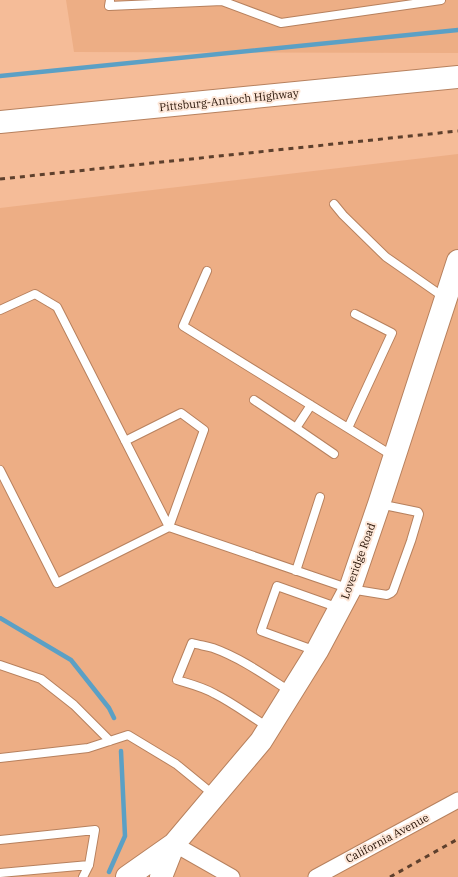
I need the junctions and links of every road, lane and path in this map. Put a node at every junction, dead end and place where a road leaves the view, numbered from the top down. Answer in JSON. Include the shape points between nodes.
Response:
{"nodes":[{"id":1,"x":110,"y":0,"type":"edge"},
{"id":2,"x":441,"y":0,"type":"edge"},
{"id":3,"x":458,"y":77,"type":"edge"},
{"id":4,"x":0,"y":122,"type":"edge"},
{"id":5,"x":334,"y":204,"type":"dead end"},
{"id":6,"x":458,"y":261,"type":"edge"},
{"id":7,"x":207,"y":271,"type":"dead end"},
{"id":8,"x":446,"y":299,"type":"junction"},
{"id":9,"x":0,"y":310,"type":"edge"},
{"id":10,"x":356,"y":314,"type":"dead end"},
{"id":11,"x":254,"y":400,"type":"dead end"},
{"id":12,"x":311,"y":405,"type":"junction"},
{"id":13,"x":296,"y":428,"type":"junction"},
{"id":14,"x":348,"y":428,"type":"junction"},
{"id":15,"x":125,"y":440,"type":"junction"},
{"id":16,"x":334,"y":454,"type":"dead end"},
{"id":17,"x":394,"y":457,"type":"junction"},
{"id":18,"x":0,"y":470,"type":"edge"},
{"id":19,"x":320,"y":498,"type":"dead end"},
{"id":20,"x":378,"y":504,"type":"junction"},
{"id":21,"x":169,"y":526,"type":"junction"},
{"id":22,"x":296,"y":571,"type":"junction"},
{"id":23,"x":350,"y":589,"type":"junction"},
{"id":24,"x":339,"y":609,"type":"junction"},
{"id":25,"x":317,"y":651,"type":"junction"},
{"id":26,"x":0,"y":666,"type":"edge"},
{"id":27,"x":292,"y":692,"type":"junction"},
{"id":28,"x":269,"y":728,"type":"junction"},
{"id":29,"x":110,"y":741,"type":"junction"},
{"id":30,"x":0,"y":758,"type":"edge"},
{"id":31,"x":215,"y":796,"type":"junction"},
{"id":32,"x":458,"y":800,"type":"edge"},
{"id":33,"x":0,"y":840,"type":"edge"},
{"id":34,"x":174,"y":844,"type":"junction"},
{"id":35,"x":88,"y":865,"type":"junction"},
{"id":36,"x":0,"y":873,"type":"edge"},
{"id":37,"x":83,"y":877,"type":"edge"},
{"id":38,"x":127,"y":877,"type":"edge"},
{"id":39,"x":161,"y":877,"type":"edge"},
{"id":40,"x":232,"y":877,"type":"edge"},
{"id":41,"x":316,"y":877,"type":"edge"}],
"edges":[{"from":1,"to":2,"type":"lane","via":[[109,6],[222,1],[280,23]]},
{"from":3,"to":4,"type":"main road","name":"Pittsburg-Antioch Highway"},
{"from":5,"to":8,"type":"lane","via":[[386,257]]},
{"from":6,"to":8,"type":"main road","name":"Loveridge Road"},
{"from":7,"to":12,"type":"lane","via":[[183,326]]},
{"from":8,"to":17,"type":"main road","name":"Loveridge Road"},
{"from":9,"to":15,"type":"lane","via":[[35,294],[57,307]]},
{"from":10,"to":14,"type":"lane","via":[[392,333]]},
{"from":11,"to":13,"type":"lane"},
{"from":12,"to":13,"type":"lane"},
{"from":12,"to":14,"type":"lane"},
{"from":13,"to":16,"type":"lane"},
{"from":14,"to":17,"type":"lane"},
{"from":15,"to":21,"type":"lane"},
{"from":15,"to":21,"type":"lane","via":[[181,413],[204,430]]},
{"from":17,"to":20,"type":"main road","name":"Loveridge Road"},
{"from":18,"to":21,"type":"lane","via":[[57,583]]},
{"from":19,"to":22,"type":"lane"},
{"from":20,"to":23,"type":"main road","name":"Loveridge Road"},
{"from":20,"to":23,"type":"lane","via":[[418,512],[411,541],[391,593],[387,595]]},
{"from":21,"to":22,"type":"lane"},
{"from":22,"to":23,"type":"lane"},
{"from":23,"to":24,"type":"main road","name":"Loveridge Road"},
{"from":24,"to":25,"type":"main road","name":"Loveridge Road"},
{"from":24,"to":25,"type":"lane","via":[[277,586],[261,631]]},
{"from":25,"to":27,"type":"main road","name":"Loveridge Road"},
{"from":26,"to":29,"type":"lane","via":[[41,679],[74,705]]},
{"from":27,"to":28,"type":"main road","name":"Loveridge Road"},
{"from":27,"to":28,"type":"lane","via":[[231,656],[192,643],[177,680],[214,693]]},
{"from":28,"to":31,"type":"main road","name":"Loveridge Road"},
{"from":29,"to":30,"type":"lane","via":[[88,748]]},
{"from":29,"to":31,"type":"lane","via":[[128,735],[176,764]]},
{"from":31,"to":34,"type":"main road","name":"Loveridge Road"},
{"from":32,"to":41,"type":"street","name":"California Avenue"},
{"from":33,"to":35,"type":"lane","via":[[95,830]]},
{"from":34,"to":38,"type":"main road","name":"Loveridge Road"},
{"from":34,"to":39,"type":"main road","name":"Loveridge Road"},
{"from":34,"to":40,"type":"street"},
{"from":35,"to":36,"type":"lane"},
{"from":35,"to":37,"type":"lane"}]}
